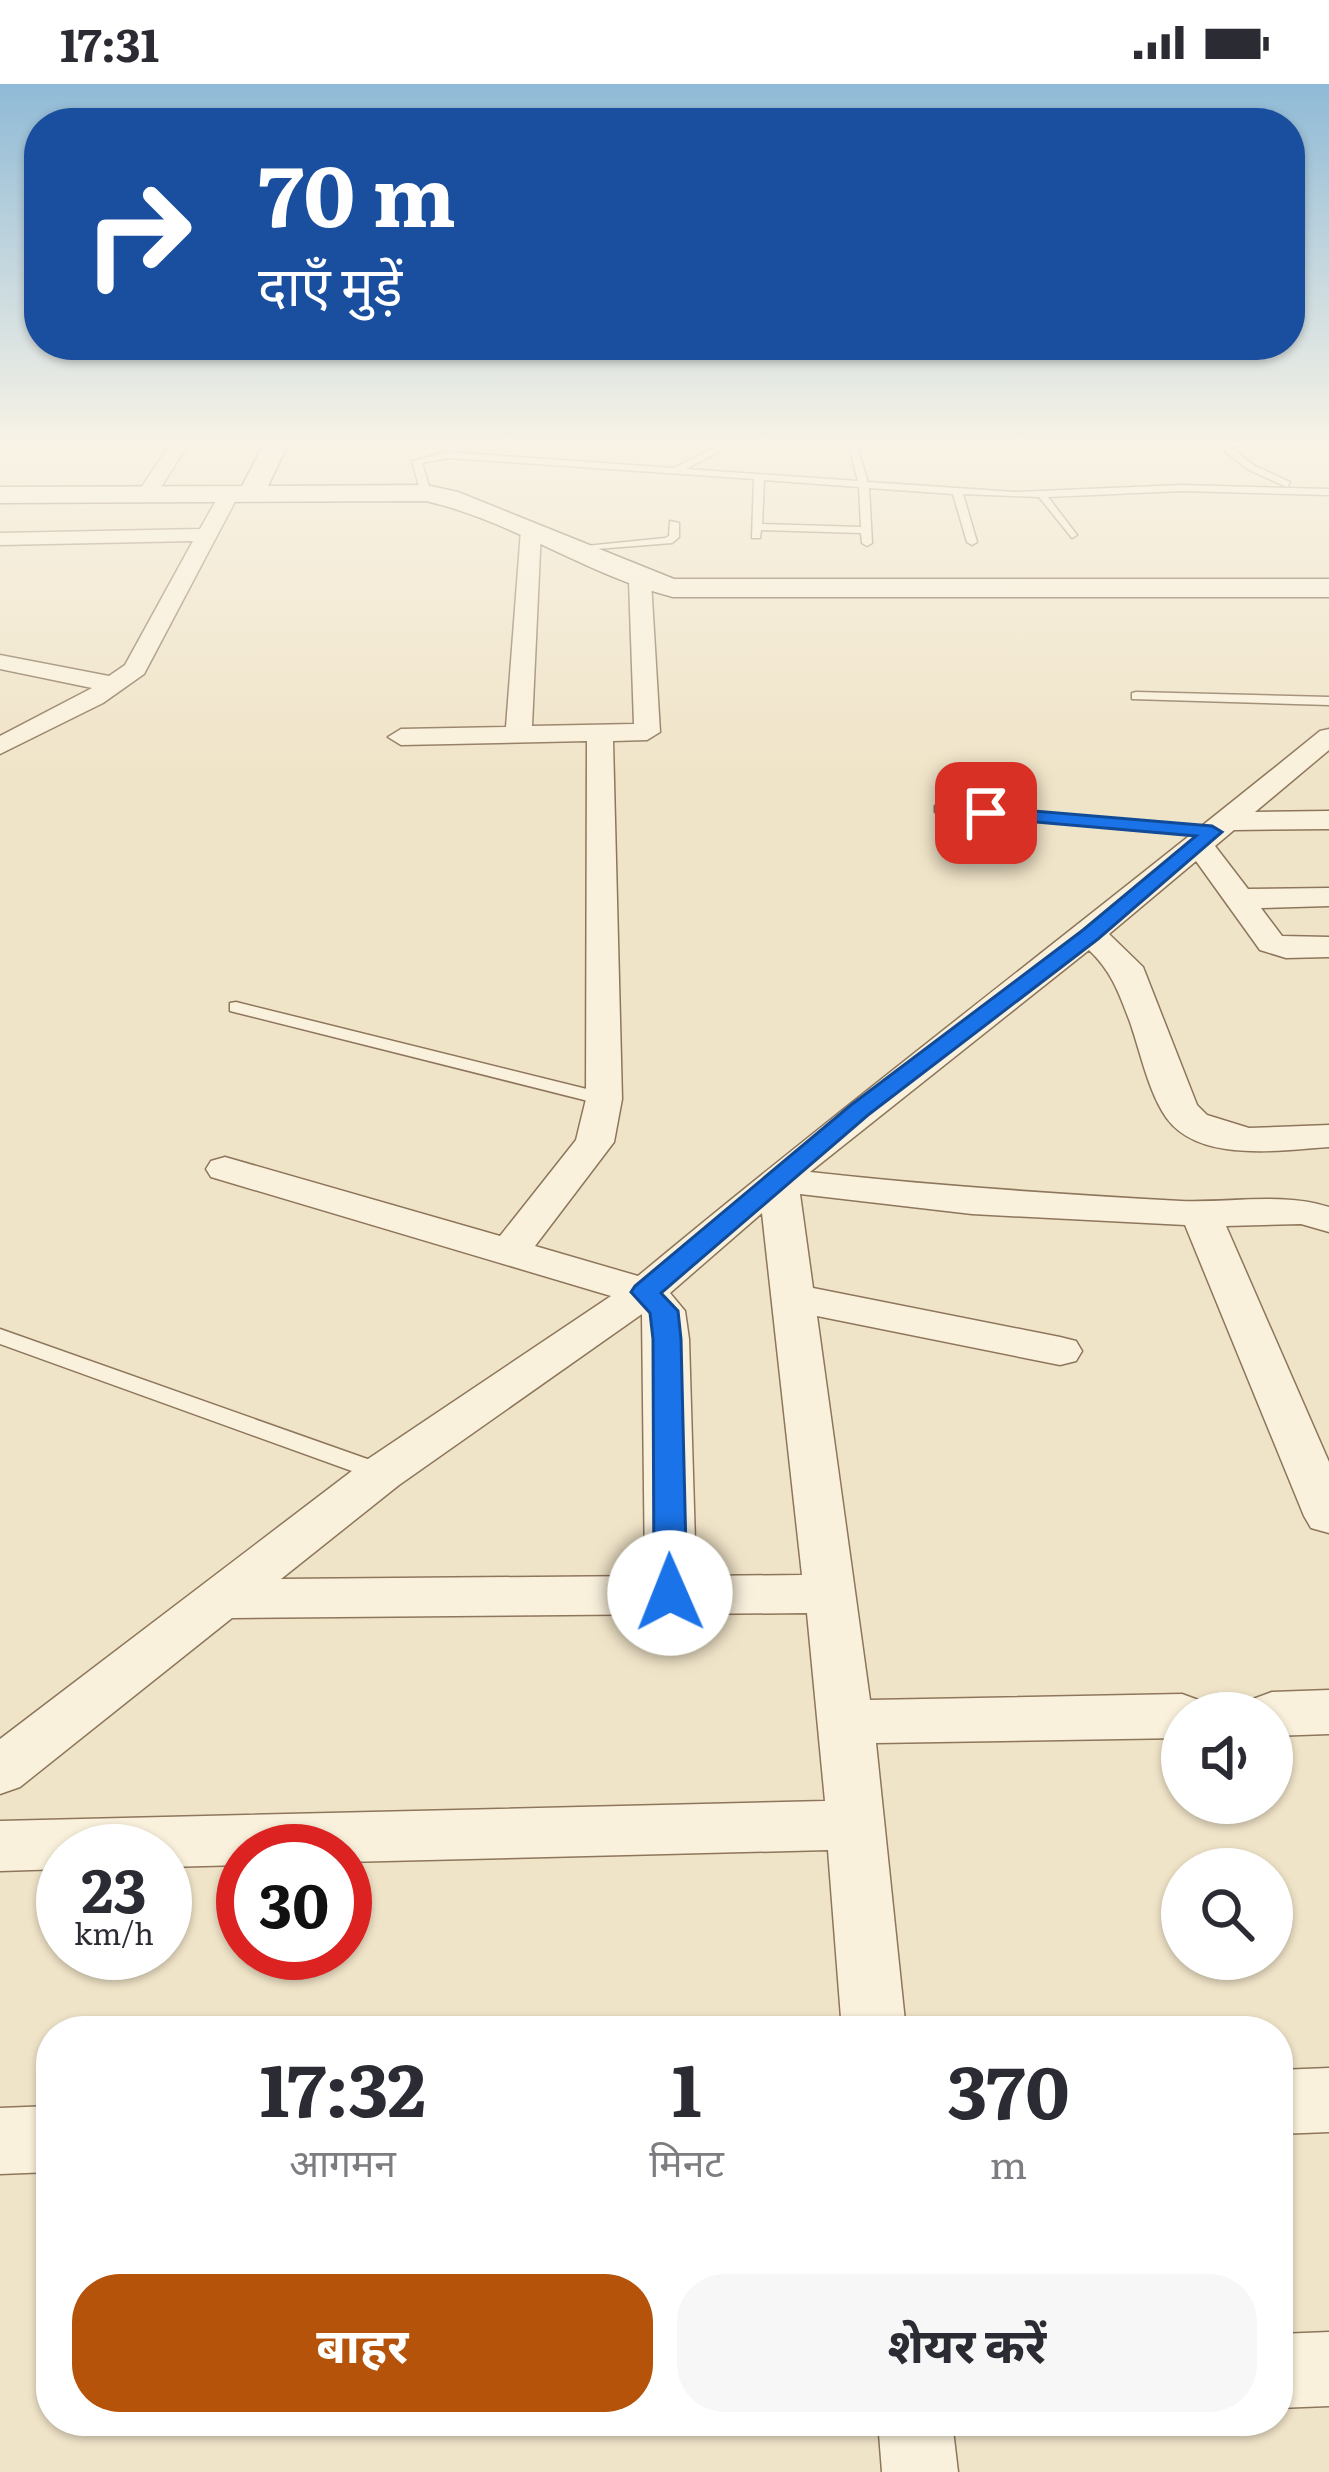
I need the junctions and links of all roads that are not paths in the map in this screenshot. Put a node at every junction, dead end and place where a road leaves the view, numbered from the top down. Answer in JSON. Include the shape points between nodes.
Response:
{"nodes":[{"id":1,"x":198,"y":551,"type":"edge"},
{"id":2,"x":529,"y":551,"type":"edge"},
{"id":3,"x":579,"y":551,"type":"edge"},
{"id":4,"x":640,"y":581,"type":"junction"},
{"id":5,"x":1329,"y":588,"type":"edge"},
{"id":6,"x":0,"y":662,"type":"edge"},
{"id":7,"x":116,"y":685,"type":"junction"},
{"id":8,"x":1136,"y":696,"type":"dead end"},
{"id":9,"x":1329,"y":701,"type":"edge"},
{"id":10,"x":599,"y":735,"type":"junction"},
{"id":11,"x":518,"y":736,"type":"junction"},
{"id":12,"x":401,"y":737,"type":"dead end"},
{"id":13,"x":1329,"y":737,"type":"edge"},
{"id":14,"x":0,"y":746,"type":"edge"},
{"id":15,"x":940,"y":809,"type":"dead end"},
{"id":16,"x":1329,"y":820,"type":"edge"},
{"id":17,"x":1212,"y":832,"type":"junction"},
{"id":18,"x":1329,"y":897,"type":"edge"},
{"id":19,"x":1238,"y":898,"type":"junction"},
{"id":20,"x":1090,"y":934,"type":"junction"},
{"id":21,"x":1329,"y":947,"type":"edge"},
{"id":22,"x":236,"y":1007,"type":"dead end"},
{"id":23,"x":604,"y":1100,"type":"junction"},
{"id":24,"x":1329,"y":1136,"type":"edge"},
{"id":25,"x":225,"y":1169,"type":"dead end"},
{"id":26,"x":778,"y":1180,"type":"junction"},
{"id":27,"x":1201,"y":1214,"type":"junction"},
{"id":28,"x":1329,"y":1220,"type":"edge"},
{"id":29,"x":509,"y":1252,"type":"junction"},
{"id":30,"x":645,"y":1292,"type":"junction"},
{"id":31,"x":794,"y":1298,"type":"junction"},
{"id":32,"x":0,"y":1336,"type":"edge"},
{"id":33,"x":1060,"y":1351,"type":"dead end"},
{"id":34,"x":382,"y":1473,"type":"junction"},
{"id":35,"x":1328,"y":1516,"type":"edge"},
{"id":36,"x":670,"y":1593,"type":"junction"},
{"id":37,"x":831,"y":1594,"type":"junction"},
{"id":38,"x":218,"y":1599,"type":"junction"},
{"id":39,"x":1329,"y":1712,"type":"edge"},
{"id":40,"x":1293,"y":1713,"type":"edge"},
{"id":41,"x":1161,"y":1716,"type":"edge"},
{"id":42,"x":846,"y":1722,"type":"junction"},
{"id":43,"x":10,"y":1749,"type":"edge"},
{"id":44,"x":852,"y":1826,"type":"junction"},
{"id":45,"x":0,"y":1846,"type":"edge"},
{"id":46,"x":872,"y":2016,"type":"edge"},
{"id":47,"x":1329,"y":2101,"type":"edge"},
{"id":48,"x":1293,"y":2102,"type":"edge"},
{"id":49,"x":36,"y":2139,"type":"edge"},
{"id":50,"x":0,"y":2140,"type":"edge"},
{"id":51,"x":1329,"y":2369,"type":"edge"},
{"id":52,"x":1293,"y":2370,"type":"edge"},
{"id":53,"x":916,"y":2436,"type":"edge"},
{"id":54,"x":920,"y":2472,"type":"edge"}],
"edges":[{"from":1,"to":7,"type":"street","via":[[135,669]]},
{"from":2,"to":11,"type":"street"},
{"from":3,"to":4,"type":"street"},
{"from":4,"to":5,"type":"street","via":[[712,590]]},
{"from":4,"to":10,"type":"street","via":[[650,729]]},
{"from":6,"to":7,"type":"street"},
{"from":7,"to":14,"type":"street"},
{"from":8,"to":9,"type":"lane"},
{"from":10,"to":11,"type":"street"},
{"from":10,"to":23,"type":"street"},
{"from":11,"to":12,"type":"street"},
{"from":13,"to":17,"type":"street"},
{"from":15,"to":17,"type":"lane"},
{"from":16,"to":17,"type":"street"},
{"from":17,"to":19,"type":"street"},
{"from":17,"to":20,"type":"street"},
{"from":18,"to":19,"type":"street"},
{"from":19,"to":21,"type":"street","via":[[1271,943]]},
{"from":20,"to":24,"type":"street","via":[[1126,967],[1191,1124],[1231,1137]]},
{"from":20,"to":26,"type":"street"},
{"from":22,"to":23,"type":"lane"},
{"from":23,"to":29,"type":"street","via":[[595,1142]]},
{"from":25,"to":29,"type":"street"},
{"from":26,"to":27,"type":"street","via":[[972,1202]]},
{"from":26,"to":30,"type":"street"},
{"from":26,"to":31,"type":"street"},
{"from":27,"to":28,"type":"street","via":[[1304,1212]]},
{"from":27,"to":35,"type":"street"},
{"from":29,"to":30,"type":"street"},
{"from":30,"to":34,"type":"street"},
{"from":30,"to":36,"type":"street","via":[[664,1311],[667,1339]]},
{"from":31,"to":33,"type":"street"},
{"from":31,"to":37,"type":"street"},
{"from":32,"to":34,"type":"lane"},
{"from":34,"to":38,"type":"street"},
{"from":36,"to":37,"type":"street"},
{"from":36,"to":38,"type":"street"},
{"from":37,"to":42,"type":"street"},
{"from":38,"to":43,"type":"street"},
{"from":39,"to":40,"type":"street"},
{"from":41,"to":42,"type":"street"},
{"from":42,"to":44,"type":"street"},
{"from":44,"to":45,"type":"street"},
{"from":44,"to":46,"type":"street"},
{"from":47,"to":48,"type":"street"},
{"from":49,"to":50,"type":"street"},
{"from":51,"to":52,"type":"street"},
{"from":53,"to":54,"type":"street"}]}
